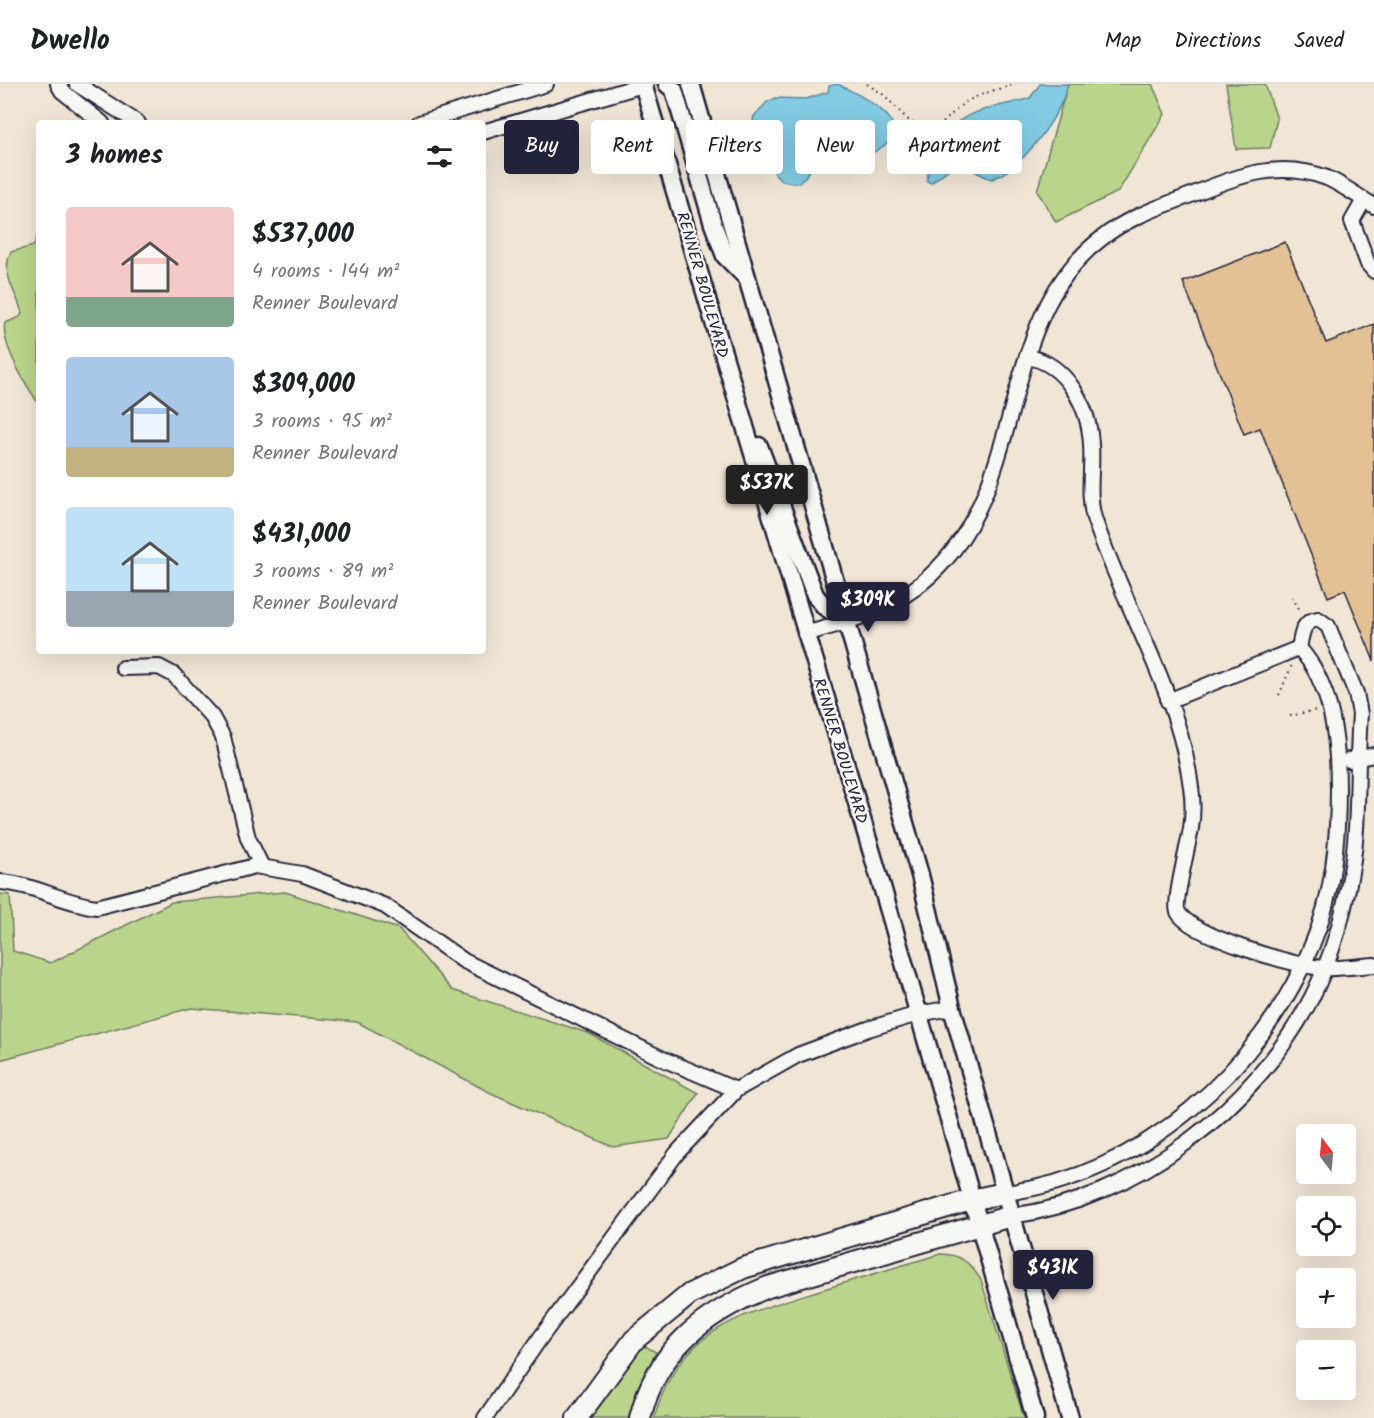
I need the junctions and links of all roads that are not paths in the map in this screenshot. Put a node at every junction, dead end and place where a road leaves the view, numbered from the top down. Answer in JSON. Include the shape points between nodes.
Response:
{"nodes":[{"id":1,"x":58,"y":84,"type":"edge"},
{"id":2,"x":77,"y":84,"type":"edge"},
{"id":3,"x":546,"y":84,"type":"edge"},
{"id":4,"x":644,"y":84,"type":"edge"},
{"id":5,"x":667,"y":84,"type":"edge"},
{"id":6,"x":691,"y":84,"type":"edge"},
{"id":7,"x":98,"y":120,"type":"edge"},
{"id":8,"x":133,"y":120,"type":"edge"},
{"id":9,"x":429,"y":120,"type":"edge"},
{"id":10,"x":486,"y":131,"type":"edge"},
{"id":11,"x":1369,"y":203,"type":"edge"},
{"id":12,"x":1374,"y":271,"type":"edge"},
{"id":13,"x":747,"y":277,"type":"junction"},
{"id":14,"x":1028,"y":357,"type":"junction"},
{"id":15,"x":729,"y":376,"type":"junction"},
{"id":16,"x":847,"y":622,"type":"junction"},
{"id":17,"x":804,"y":634,"type":"junction"},
{"id":18,"x":1299,"y":648,"type":"junction"},
{"id":19,"x":123,"y":668,"type":"dead end"},
{"id":20,"x":1168,"y":701,"type":"junction"},
{"id":21,"x":1374,"y":755,"type":"edge"},
{"id":22,"x":1357,"y":759,"type":"junction"},
{"id":23,"x":1338,"y":761,"type":"junction"},
{"id":24,"x":262,"y":867,"type":"junction"},
{"id":25,"x":0,"y":882,"type":"edge"},
{"id":26,"x":1303,"y":965,"type":"junction"},
{"id":27,"x":1374,"y":965,"type":"edge"},
{"id":28,"x":1324,"y":968,"type":"junction"},
{"id":29,"x":952,"y":1008,"type":"junction"},
{"id":30,"x":918,"y":1014,"type":"junction"},
{"id":31,"x":736,"y":1090,"type":"junction"},
{"id":32,"x":1004,"y":1193,"type":"junction"},
{"id":33,"x":971,"y":1200,"type":"junction"},
{"id":34,"x":1011,"y":1216,"type":"junction"},
{"id":35,"x":979,"y":1225,"type":"junction"},
{"id":36,"x":485,"y":1418,"type":"edge"},
{"id":37,"x":577,"y":1418,"type":"edge"},
{"id":38,"x":640,"y":1418,"type":"edge"},
{"id":39,"x":1035,"y":1418,"type":"edge"},
{"id":40,"x":1070,"y":1418,"type":"edge"}],
"edges":[{"from":1,"to":7,"type":"street"},
{"from":2,"to":8,"type":"street"},
{"from":3,"to":9,"type":"street"},
{"from":4,"to":10,"type":"street"},
{"from":4,"to":15,"type":"main road","name":"RENNER BOULEVARD"},
{"from":5,"to":13,"type":"main road","via":[[674,90],[712,224],[725,256]]},
{"from":6,"to":13,"type":"main road"},
{"from":11,"to":12,"type":"street","via":[[1352,221]]},
{"from":11,"to":14,"type":"street","via":[[1329,179],[1306,171],[1277,169],[1225,181],[1131,219],[1103,236],[1056,285],[1041,313]]},
{"from":13,"to":16,"type":"main road"},
{"from":14,"to":16,"type":"street","via":[[997,466],[979,510],[952,551],[924,583],[896,603]]},
{"from":14,"to":20,"type":"street","via":[[1055,367],[1081,404],[1090,437],[1089,486],[1094,518]]},
{"from":15,"to":16,"type":"main road","via":[[765,458],[815,595]]},
{"from":15,"to":17,"type":"main road","name":"RENNER BOULEVARD"},
{"from":16,"to":17,"type":"street"},
{"from":16,"to":29,"type":"main road","via":[[920,875]]},
{"from":17,"to":30,"type":"main road","name":"RENNER BOULEVARD"},
{"from":18,"to":20,"type":"street"},
{"from":18,"to":22,"type":"street","via":[[1307,623],[1318,619],[1328,626],[1356,693],[1360,714]]},
{"from":18,"to":23,"type":"street","via":[[1311,661],[1327,701]]},
{"from":19,"to":24,"type":"street","via":[[159,667],[174,675],[212,717],[223,737],[248,838]]},
{"from":20,"to":26,"type":"street","via":[[1179,728],[1192,790],[1192,825],[1175,903],[1177,911],[1190,925],[1213,936]]},
{"from":21,"to":22,"type":"street"},
{"from":22,"to":23,"type":"street"},
{"from":22,"to":28,"type":"street","via":[[1351,871]]},
{"from":23,"to":26,"type":"street","via":[[1335,860],[1327,901]]},
{"from":24,"to":25,"type":"street","via":[[97,907]]},
{"from":24,"to":31,"type":"street","via":[[302,874],[386,906],[464,961],[663,1059]]},
{"from":26,"to":28,"type":"street"},
{"from":26,"to":32,"type":"street","via":[[1262,1033],[1209,1094],[1168,1127],[1090,1171],[1035,1189]]},
{"from":27,"to":28,"type":"street"},
{"from":28,"to":34,"type":"street","via":[[1312,997],[1262,1073],[1214,1120],[1179,1147],[1098,1192],[1041,1212]]},
{"from":29,"to":30,"type":"street"},
{"from":29,"to":32,"type":"main road"},
{"from":30,"to":31,"type":"street","via":[[798,1055]]},
{"from":30,"to":33,"type":"main road","name":"RENNER BOULEVARD"},
{"from":31,"to":36,"type":"street","via":[[677,1153]]},
{"from":32,"to":33,"type":"highway"},
{"from":32,"to":34,"type":"main road"},
{"from":33,"to":35,"type":"main road","name":"RENNER BOULEVARD"},
{"from":33,"to":37,"type":"highway","via":[[743,1268],[690,1294],[634,1340]]},
{"from":34,"to":35,"type":"highway"},
{"from":34,"to":40,"type":"main road"},
{"from":35,"to":38,"type":"highway","via":[[768,1287],[711,1315],[670,1354],[653,1381]]},
{"from":35,"to":39,"type":"main road","name":"RENNER BOULEVARD"}]}
